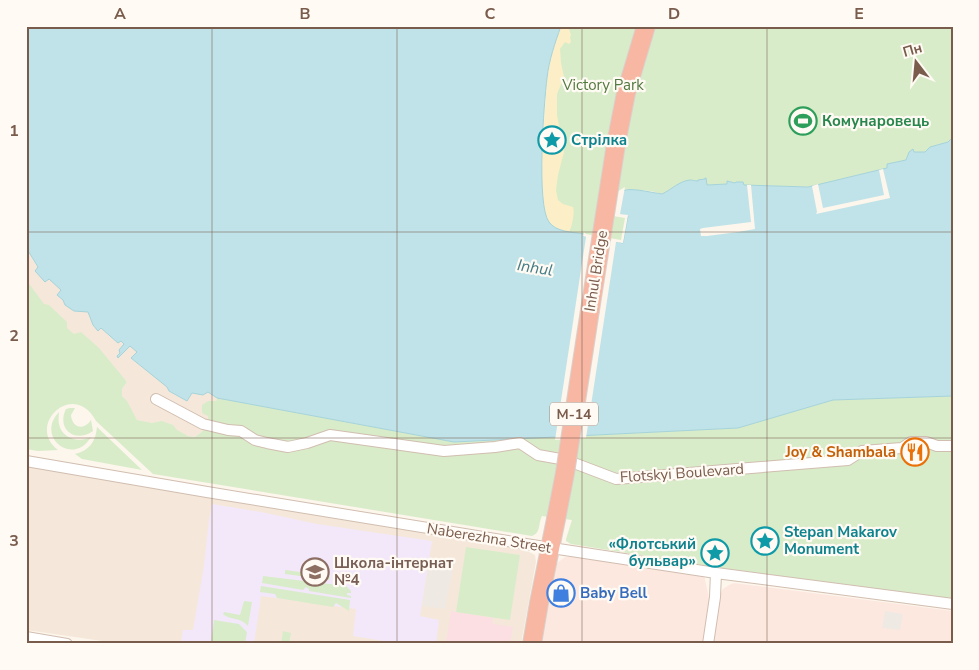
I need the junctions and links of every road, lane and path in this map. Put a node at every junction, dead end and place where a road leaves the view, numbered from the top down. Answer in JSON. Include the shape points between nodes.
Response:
{"nodes":[{"id":1,"x":646,"y":26,"type":"edge"},
{"id":2,"x":156,"y":399,"type":"dead end"},
{"id":3,"x":953,"y":446,"type":"edge"},
{"id":4,"x":26,"y":461,"type":"edge"},
{"id":5,"x":550,"y":548,"type":"junction"},
{"id":6,"x":716,"y":573,"type":"junction"},
{"id":7,"x":953,"y":604,"type":"edge"},
{"id":8,"x":26,"y":637,"type":"edge"},
{"id":9,"x":67,"y":644,"type":"edge"},
{"id":10,"x":532,"y":644,"type":"edge"},
{"id":11,"x":708,"y":644,"type":"edge"}],
"edges":[{"from":1,"to":5,"type":"highway","name":"Inhul Bridge","number":"М-14","bridge":true,"via":[[626,93],[616,144],[565,473]]},
{"from":2,"to":3,"type":"street","name":"Flotskyi Boulevard","via":[[204,424],[241,431],[267,444],[288,447],[330,435],[444,451],[520,444],[538,455],[566,460],[616,479],[848,460],[862,451],[902,448],[911,442]]},
{"from":4,"to":5,"type":"street","name":"Naberezhna Street"},
{"from":5,"to":6,"type":"street","name":"Naberezhna Street"},
{"from":5,"to":10,"type":"highway","number":"М-14"},
{"from":6,"to":7,"type":"street","name":"Naberezhna Street"},
{"from":6,"to":11,"type":"street"},
{"from":8,"to":9,"type":"street"}]}
